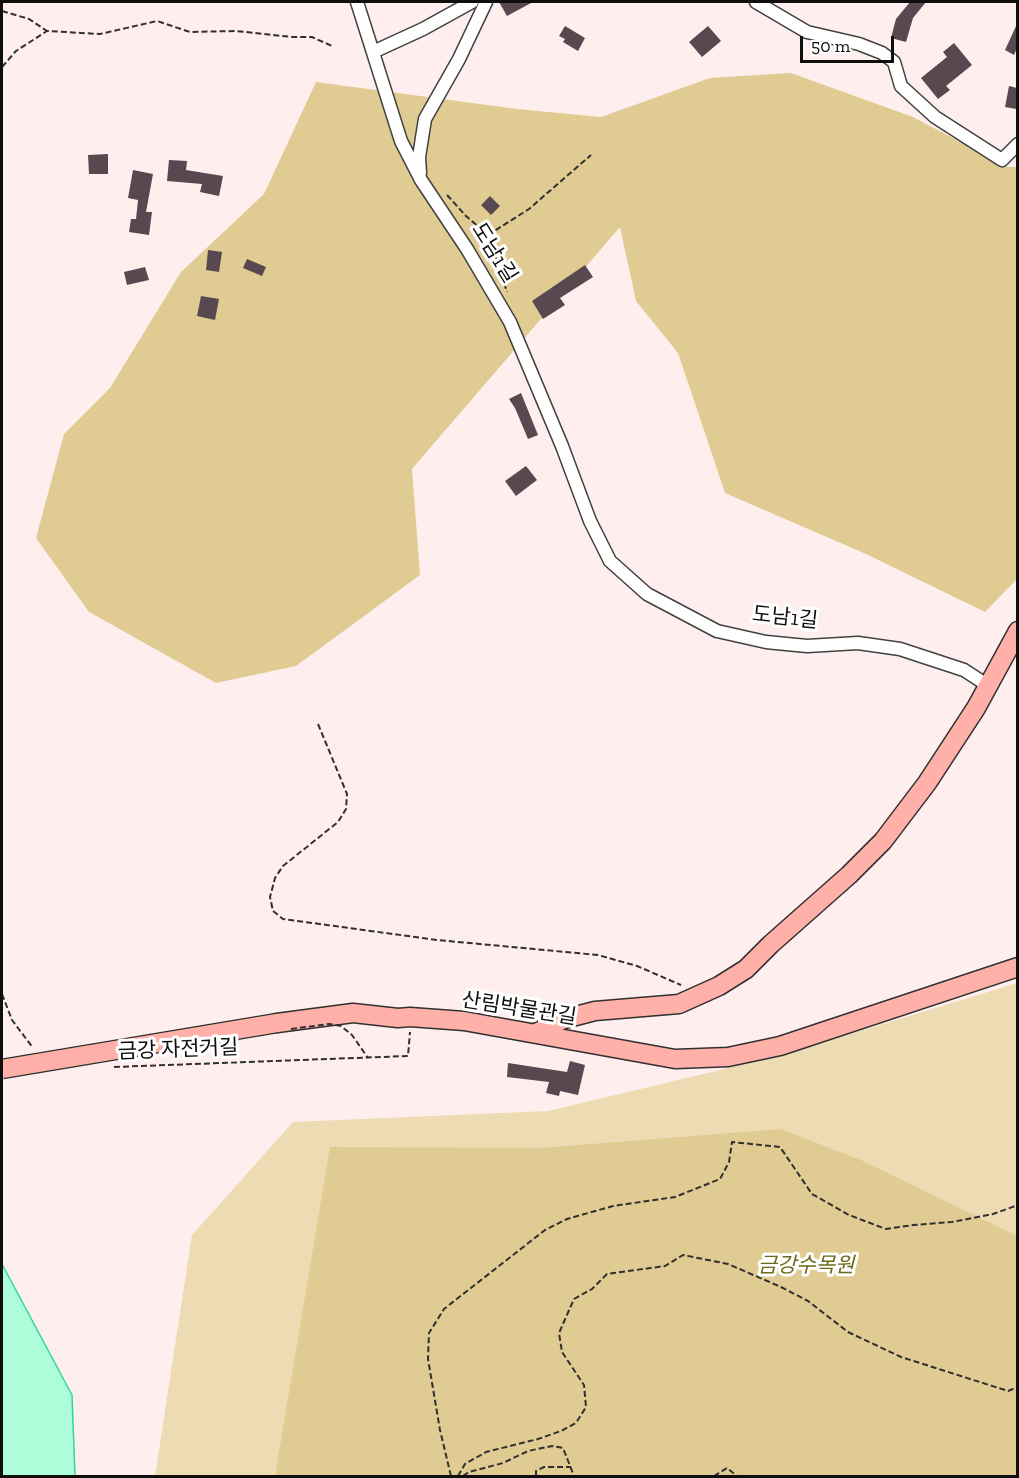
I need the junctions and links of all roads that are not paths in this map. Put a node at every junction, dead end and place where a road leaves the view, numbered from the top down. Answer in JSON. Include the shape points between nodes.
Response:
{"nodes":[{"id":1,"x":357,"y":2,"type":"edge"},
{"id":2,"x":472,"y":2,"type":"edge"},
{"id":3,"x":486,"y":2,"type":"edge"},
{"id":4,"x":756,"y":2,"type":"edge"},
{"id":5,"x":373,"y":52,"type":"junction"},
{"id":6,"x":1017,"y":144,"type":"edge"},
{"id":7,"x":421,"y":180,"type":"junction"},
{"id":8,"x":1017,"y":631,"type":"edge"},
{"id":9,"x":987,"y":685,"type":"junction"},
{"id":10,"x":1017,"y":967,"type":"edge"},
{"id":11,"x":536,"y":1033,"type":"junction"},
{"id":12,"x":2,"y":1069,"type":"edge"}],
"edges":[{"from":1,"to":5,"type":"street","name":"도남1길"},
{"from":2,"to":5,"type":"street"},
{"from":3,"to":7,"type":"street","via":[[425,119],[418,157]]},
{"from":4,"to":6,"type":"street","via":[[807,32],[882,53],[894,62],[901,86],[935,117],[1002,160]]},
{"from":5,"to":7,"type":"street","name":"도남1길","via":[[401,141]]},
{"from":7,"to":9,"type":"street","name":"도남1길","via":[[510,322],[590,521],[610,561],[647,594],[717,631],[766,642],[807,646],[858,643],[900,649],[964,670]]},
{"from":8,"to":9,"type":"main road"},
{"from":9,"to":11,"type":"main road","via":[[927,783],[883,841],[746,969],[679,1004],[595,1011],[564,1019]]},
{"from":10,"to":11,"type":"main road","name":"산림박물관길","via":[[780,1046],[728,1057],[675,1059]]},
{"from":11,"to":12,"type":"main road","name":"산림박물관길","bridge":true,"via":[[464,1021],[353,1013]]}]}
